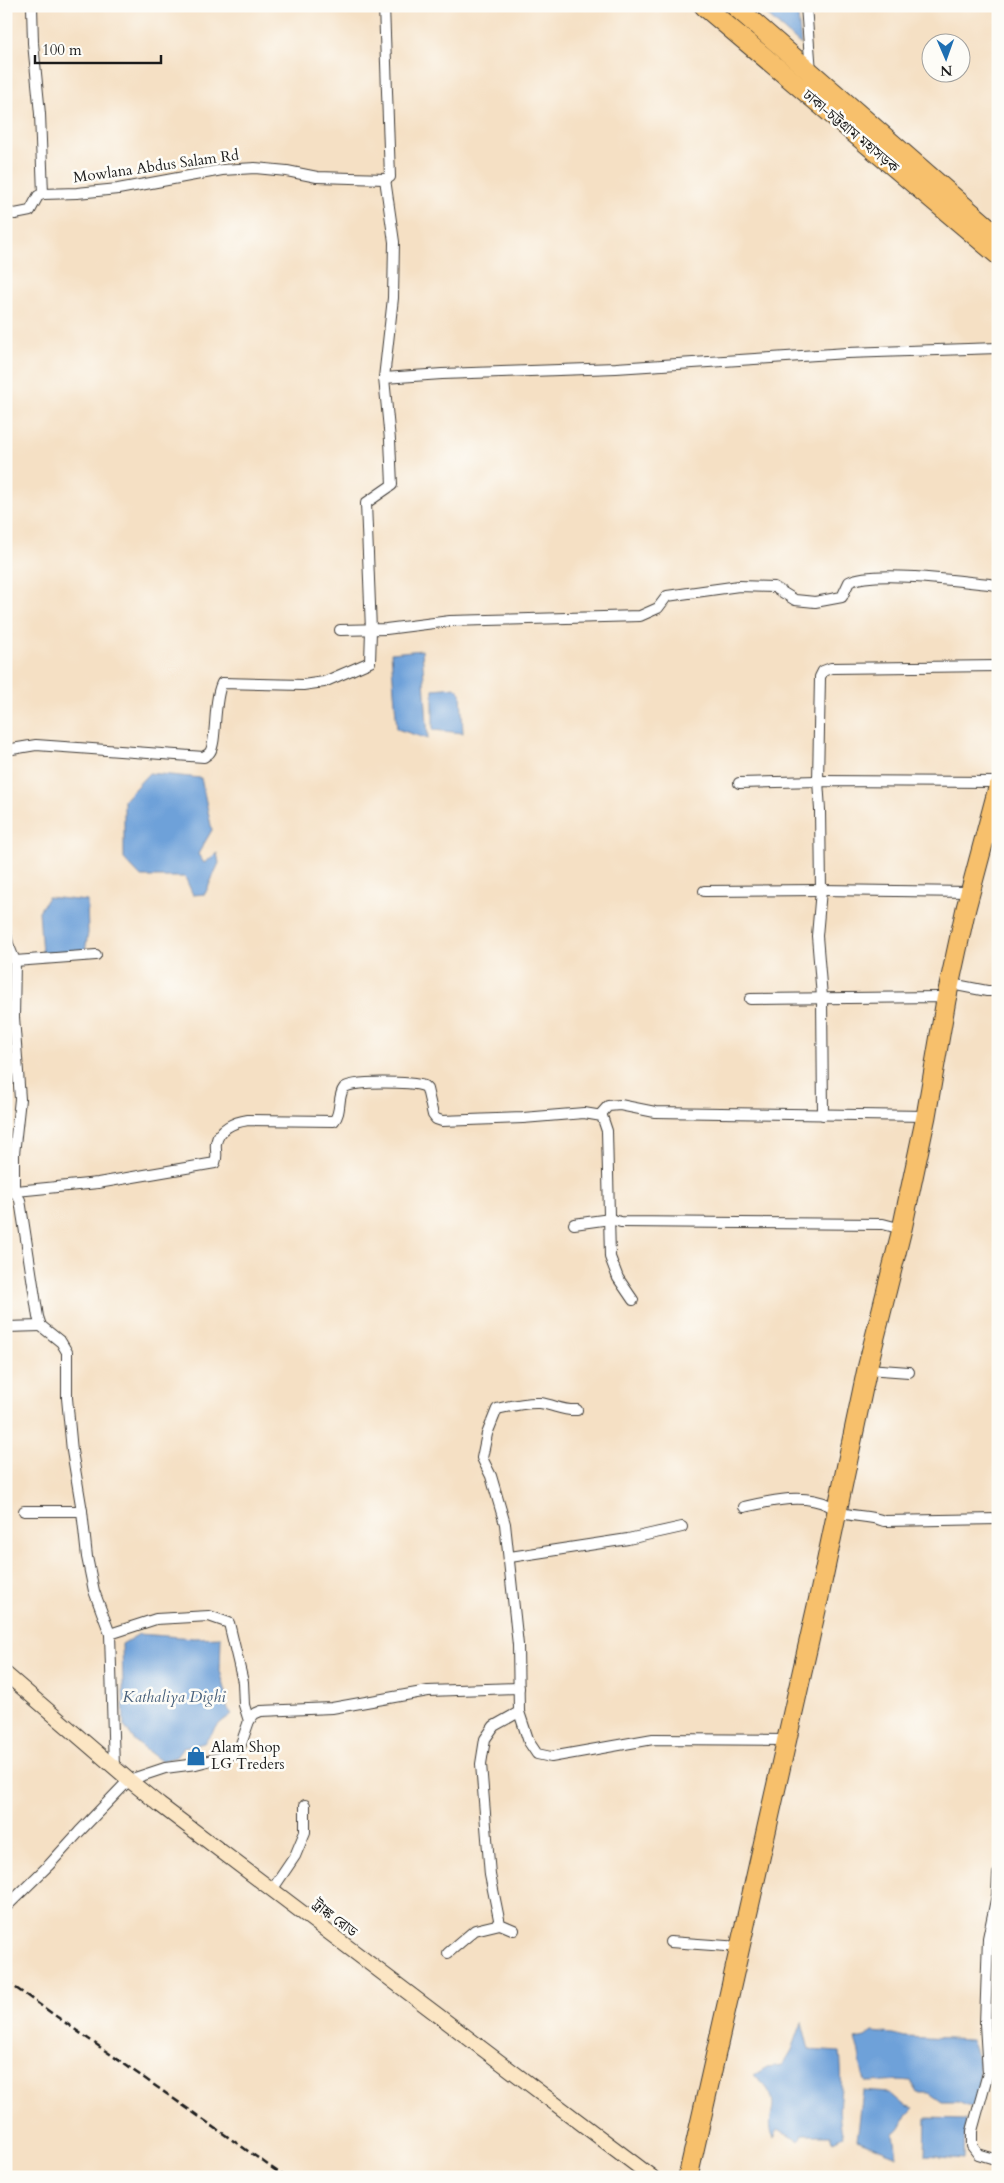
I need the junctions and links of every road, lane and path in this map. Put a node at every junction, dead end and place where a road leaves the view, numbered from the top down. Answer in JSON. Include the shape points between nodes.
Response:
{"nodes":[{"id":1,"x":32,"y":6,"type":"edge"},
{"id":2,"x":384,"y":6,"type":"edge"},
{"id":3,"x":704,"y":6,"type":"edge"},
{"id":4,"x":735,"y":6,"type":"edge"},
{"id":5,"x":806,"y":6,"type":"edge"},
{"id":6,"x":811,"y":73,"type":"junction"},
{"id":7,"x":385,"y":179,"type":"junction"},
{"id":8,"x":43,"y":194,"type":"junction"},
{"id":9,"x":6,"y":212,"type":"edge"},
{"id":10,"x":998,"y":236,"type":"edge"},
{"id":11,"x":998,"y":255,"type":"edge"},
{"id":12,"x":998,"y":348,"type":"edge"},
{"id":13,"x":384,"y":378,"type":"junction"},
{"id":14,"x":998,"y":585,"type":"edge"},
{"id":15,"x":340,"y":630,"type":"dead end"},
{"id":16,"x":371,"y":630,"type":"junction"},
{"id":17,"x":998,"y":666,"type":"edge"},
{"id":18,"x":6,"y":750,"type":"edge"},
{"id":19,"x":818,"y":781,"type":"junction"},
{"id":20,"x":998,"y":782,"type":"edge"},
{"id":21,"x":740,"y":783,"type":"dead end"},
{"id":22,"x":998,"y":788,"type":"edge"},
{"id":23,"x":822,"y":890,"type":"junction"},
{"id":24,"x":704,"y":891,"type":"dead end"},
{"id":25,"x":970,"y":892,"type":"junction"},
{"id":26,"x":6,"y":934,"type":"edge"},
{"id":27,"x":96,"y":955,"type":"dead end"},
{"id":28,"x":15,"y":961,"type":"junction"},
{"id":29,"x":998,"y":991,"type":"edge"},
{"id":30,"x":948,"y":992,"type":"junction"},
{"id":31,"x":822,"y":997,"type":"junction"},
{"id":32,"x":750,"y":999,"type":"dead end"},
{"id":33,"x":823,"y":1114,"type":"junction"},
{"id":34,"x":600,"y":1115,"type":"junction"},
{"id":35,"x":926,"y":1116,"type":"junction"},
{"id":36,"x":10,"y":1192,"type":"edge"},
{"id":37,"x":610,"y":1220,"type":"junction"},
{"id":38,"x":574,"y":1224,"type":"dead end"},
{"id":39,"x":902,"y":1229,"type":"junction"},
{"id":40,"x":633,"y":1300,"type":"dead end"},
{"id":41,"x":41,"y":1326,"type":"junction"},
{"id":42,"x":6,"y":1327,"type":"edge"},
{"id":43,"x":867,"y":1369,"type":"junction"},
{"id":44,"x":910,"y":1372,"type":"dead end"},
{"id":45,"x":577,"y":1410,"type":"dead end"},
{"id":46,"x":744,"y":1507,"type":"dead end"},
{"id":47,"x":24,"y":1511,"type":"dead end"},
{"id":48,"x":82,"y":1511,"type":"junction"},
{"id":49,"x":838,"y":1512,"type":"junction"},
{"id":50,"x":998,"y":1519,"type":"edge"},
{"id":51,"x":682,"y":1527,"type":"dead end"},
{"id":52,"x":510,"y":1557,"type":"junction"},
{"id":53,"x":110,"y":1634,"type":"junction"},
{"id":54,"x":6,"y":1674,"type":"edge"},
{"id":55,"x":519,"y":1688,"type":"junction"},
{"id":56,"x":519,"y":1712,"type":"junction"},
{"id":57,"x":248,"y":1720,"type":"junction"},
{"id":58,"x":787,"y":1740,"type":"junction"},
{"id":59,"x":114,"y":1768,"type":"junction"},
{"id":60,"x":129,"y":1780,"type":"junction"},
{"id":61,"x":305,"y":1805,"type":"dead end"},
{"id":62,"x":998,"y":1874,"type":"edge"},
{"id":63,"x":272,"y":1890,"type":"junction"},
{"id":64,"x":6,"y":1907,"type":"edge"},
{"id":65,"x":500,"y":1924,"type":"junction"},
{"id":66,"x":514,"y":1930,"type":"dead end"},
{"id":67,"x":670,"y":1942,"type":"dead end"},
{"id":68,"x":740,"y":1947,"type":"junction"},
{"id":69,"x":448,"y":1953,"type":"dead end"},
{"id":70,"x":998,"y":2160,"type":"edge"},
{"id":71,"x":652,"y":2177,"type":"edge"},
{"id":72,"x":688,"y":2177,"type":"edge"}],
"edges":[{"from":1,"to":8,"type":"street"},
{"from":2,"to":7,"type":"street","via":[[390,173],[390,177]]},
{"from":3,"to":11,"type":"highway","name":"ঢাকা-চট্টগ্রাম মহাসড়ক"},
{"from":4,"to":6,"type":"highway","name":"ঢাকা-চট্টগ্রাম মহাসড়ক"},
{"from":5,"to":6,"type":"street"},
{"from":6,"to":10,"type":"highway","name":"ঢাকা-চট্টগ্রাম মহাসড়ক"},
{"from":7,"to":8,"type":"street","name":"Mowlana Abdus Salam Rd","via":[[317,177],[255,168],[222,170],[118,189]]},
{"from":7,"to":13,"type":"street","via":[[394,242],[393,298]]},
{"from":8,"to":9,"type":"street","via":[[38,196],[30,211]]},
{"from":12,"to":13,"type":"street"},
{"from":13,"to":16,"type":"street","via":[[392,485],[366,503]]},
{"from":14,"to":16,"type":"street","via":[[912,577],[862,578],[849,582],[842,597],[815,602],[795,600],[774,587],[739,586],[667,596],[658,608],[640,616],[450,620]]},
{"from":15,"to":16,"type":"street"},
{"from":16,"to":18,"type":"street","via":[[370,662],[347,674],[303,685],[222,683],[214,716],[213,745],[204,757],[36,745]]},
{"from":17,"to":19,"type":"street","via":[[831,668],[823,671],[820,677]]},
{"from":19,"to":20,"type":"street"},
{"from":19,"to":21,"type":"street"},
{"from":19,"to":23,"type":"street"},
{"from":22,"to":25,"type":"highway"},
{"from":23,"to":24,"type":"street"},
{"from":23,"to":25,"type":"street"},
{"from":23,"to":31,"type":"street","via":[[817,936]]},
{"from":25,"to":30,"type":"highway"},
{"from":26,"to":28,"type":"street"},
{"from":27,"to":28,"type":"street"},
{"from":28,"to":36,"type":"street","via":[[14,1017],[20,1099]]},
{"from":29,"to":30,"type":"street"},
{"from":30,"to":31,"type":"street","via":[[940,997]]},
{"from":30,"to":35,"type":"highway"},
{"from":31,"to":32,"type":"street"},
{"from":31,"to":33,"type":"street"},
{"from":33,"to":34,"type":"street","via":[[655,1112],[620,1105],[608,1106]]},
{"from":33,"to":35,"type":"street"},
{"from":34,"to":36,"type":"street","via":[[584,1113],[442,1121],[433,1116],[424,1086],[354,1084],[343,1090],[334,1121],[236,1122],[222,1131],[216,1143],[218,1155],[215,1163],[98,1183]]},
{"from":34,"to":37,"type":"street","via":[[607,1131],[607,1209]]},
{"from":35,"to":39,"type":"highway"},
{"from":36,"to":41,"type":"street","via":[[20,1200],[35,1307]]},
{"from":37,"to":38,"type":"street"},
{"from":37,"to":39,"type":"street","via":[[884,1224]]},
{"from":37,"to":40,"type":"street","via":[[610,1257],[618,1278]]},
{"from":39,"to":43,"type":"highway"},
{"from":41,"to":42,"type":"street"},
{"from":41,"to":48,"type":"street","via":[[67,1352],[72,1451]]},
{"from":43,"to":44,"type":"street"},
{"from":43,"to":49,"type":"highway"},
{"from":45,"to":52,"type":"street","via":[[563,1411],[555,1405],[536,1403],[497,1409],[482,1458],[498,1499]]},
{"from":46,"to":49,"type":"street","via":[[794,1499],[819,1502]]},
{"from":47,"to":48,"type":"street"},
{"from":48,"to":53,"type":"street","via":[[86,1557]]},
{"from":49,"to":50,"type":"street","via":[[884,1521]]},
{"from":49,"to":58,"type":"highway"},
{"from":51,"to":52,"type":"street","via":[[628,1539]]},
{"from":52,"to":55,"type":"street"},
{"from":53,"to":57,"type":"street","via":[[156,1619],[209,1616],[229,1624]]},
{"from":53,"to":59,"type":"street"},
{"from":54,"to":59,"type":"main road","name":"ট্রাঙ্ক রোড"},
{"from":55,"to":56,"type":"street"},
{"from":55,"to":57,"type":"street","via":[[428,1691],[332,1708],[261,1711]]},
{"from":56,"to":58,"type":"street","via":[[529,1742],[537,1754],[551,1757],[654,1739]]},
{"from":56,"to":65,"type":"street","via":[[494,1726],[485,1739],[481,1764],[490,1876]]},
{"from":57,"to":60,"type":"street","via":[[240,1747],[231,1755],[164,1768]]},
{"from":58,"to":68,"type":"highway"},
{"from":59,"to":60,"type":"main road","name":"ট্রাঙ্ক রোড"},
{"from":60,"to":63,"type":"main road","name":"ট্রাঙ্ক রোড"},
{"from":60,"to":64,"type":"street"},
{"from":61,"to":63,"type":"street","via":[[305,1832]]},
{"from":62,"to":70,"type":"street","via":[[988,1938],[985,2024],[988,2074],[972,2131],[972,2146],[978,2154]]},
{"from":63,"to":71,"type":"main road","name":"ট্রাঙ্ক রোড"},
{"from":65,"to":66,"type":"street"},
{"from":65,"to":69,"type":"street","via":[[475,1930]]},
{"from":67,"to":68,"type":"street"},
{"from":68,"to":72,"type":"highway"}]}
